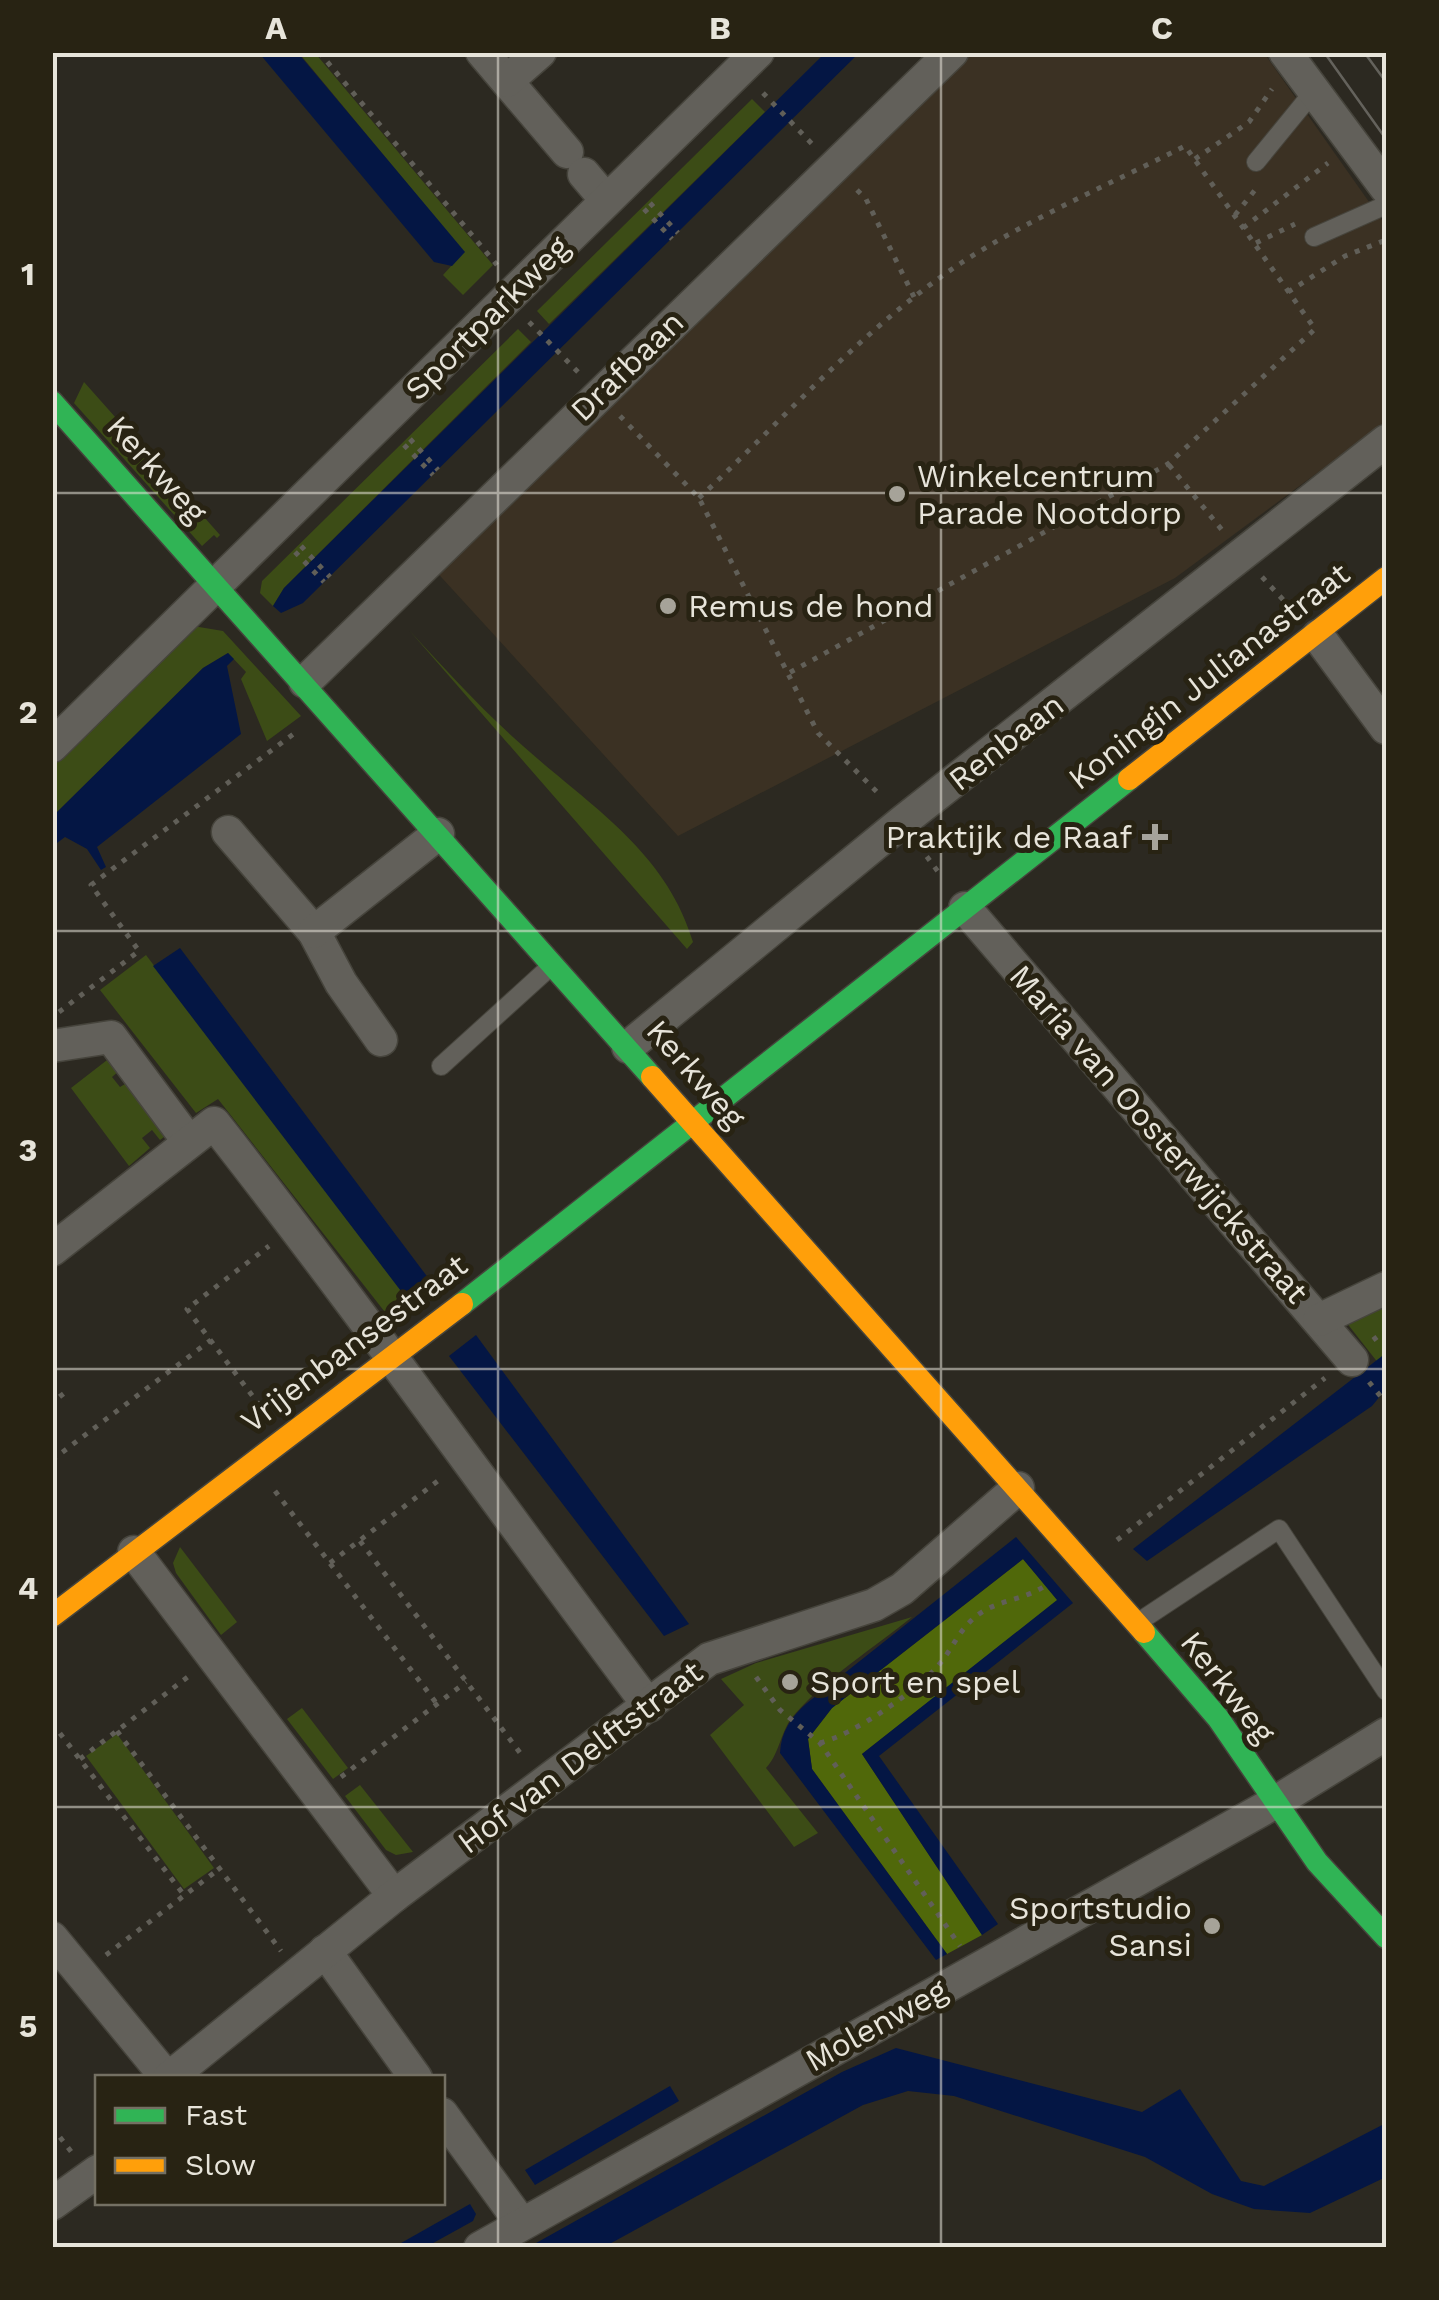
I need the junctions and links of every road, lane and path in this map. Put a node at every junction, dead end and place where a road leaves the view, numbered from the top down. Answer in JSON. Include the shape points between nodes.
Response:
{"nodes":[{"id":1,"x":319,"y":52,"type":"edge"},
{"id":2,"x":482,"y":52,"type":"edge"},
{"id":3,"x":540,"y":52,"type":"edge"},
{"id":4,"x":758,"y":52,"type":"edge"},
{"id":5,"x":952,"y":52,"type":"edge"},
{"id":6,"x":1285,"y":52,"type":"edge"},
{"id":7,"x":507,"y":81,"type":"junction"},
{"id":8,"x":1314,"y":91,"type":"junction"},
{"id":9,"x":764,"y":94,"type":"dead end"},
{"id":10,"x":1263,"y":107,"type":"dead end"},
{"id":11,"x":794,"y":124,"type":"dead end"},
{"id":12,"x":1338,"y":156,"type":"dead end"},
{"id":13,"x":1195,"y":159,"type":"junction"},
{"id":14,"x":1256,"y":162,"type":"dead end"},
{"id":15,"x":833,"y":166,"type":"junction"},
{"id":16,"x":1386,"y":188,"type":"edge"},
{"id":17,"x":606,"y":200,"type":"junction"},
{"id":18,"x":1386,"y":205,"type":"edge"},
{"id":19,"x":658,"y":212,"type":"dead end"},
{"id":20,"x":652,"y":218,"type":"dead end"},
{"id":21,"x":1243,"y":228,"type":"junction"},
{"id":22,"x":678,"y":233,"type":"dead end"},
{"id":23,"x":1267,"y":236,"type":"dead end"},
{"id":24,"x":1314,"y":237,"type":"dead end"},
{"id":25,"x":672,"y":239,"type":"dead end"},
{"id":26,"x":1386,"y":240,"type":"edge"},
{"id":27,"x":1254,"y":244,"type":"junction"},
{"id":28,"x":518,"y":288,"type":"junction"},
{"id":29,"x":1288,"y":292,"type":"junction"},
{"id":30,"x":914,"y":297,"type":"junction"},
{"id":31,"x":531,"y":325,"type":"dead end"},
{"id":32,"x":560,"y":354,"type":"dead end"},
{"id":33,"x":598,"y":393,"type":"junction"},
{"id":34,"x":52,"y":402,"type":"edge"},
{"id":35,"x":1386,"y":441,"type":"edge"},
{"id":36,"x":416,"y":452,"type":"dead end"},
{"id":37,"x":436,"y":472,"type":"dead end"},
{"id":38,"x":699,"y":498,"type":"junction"},
{"id":39,"x":308,"y":559,"type":"dead end"},
{"id":40,"x":1386,"y":578,"type":"edge"},
{"id":41,"x":327,"y":580,"type":"dead end"},
{"id":42,"x":216,"y":584,"type":"junction"},
{"id":43,"x":1318,"y":636,"type":"junction"},
{"id":44,"x":789,"y":672,"type":"junction"},
{"id":45,"x":305,"y":682,"type":"junction"},
{"id":46,"x":328,"y":708,"type":"junction"},
{"id":47,"x":1386,"y":728,"type":"edge"},
{"id":48,"x":52,"y":746,"type":"edge"},
{"id":49,"x":902,"y":822,"type":"junction"},
{"id":50,"x":228,"y":832,"type":"dead end"},
{"id":51,"x":438,"y":834,"type":"junction"},
{"id":52,"x":965,"y":908,"type":"junction"},
{"id":53,"x":314,"y":932,"type":"junction"},
{"id":54,"x":554,"y":963,"type":"junction"},
{"id":55,"x":52,"y":1017,"type":"edge"},
{"id":56,"x":381,"y":1040,"type":"dead end"},
{"id":57,"x":52,"y":1046,"type":"edge"},
{"id":58,"x":628,"y":1046,"type":"junction"},
{"id":59,"x":441,"y":1066,"type":"dead end"},
{"id":60,"x":692,"y":1119,"type":"junction"},
{"id":61,"x":201,"y":1132,"type":"junction"},
{"id":62,"x":296,"y":1226,"type":"junction"},
{"id":63,"x":52,"y":1250,"type":"edge"},
{"id":64,"x":1386,"y":1288,"type":"edge"},
{"id":65,"x":1319,"y":1320,"type":"junction"},
{"id":66,"x":211,"y":1340,"type":"junction"},
{"id":67,"x":396,"y":1357,"type":"junction"},
{"id":68,"x":1351,"y":1359,"type":"joint"},
{"id":69,"x":52,"y":1384,"type":"edge"},
{"id":70,"x":66,"y":1401,"type":"dead end"},
{"id":71,"x":283,"y":1436,"type":"junction"},
{"id":72,"x":52,"y":1460,"type":"edge"},
{"id":73,"x":252,"y":1460,"type":"junction"},
{"id":74,"x":465,"y":1461,"type":"junction"},
{"id":75,"x":1018,"y":1488,"type":"junction"},
{"id":76,"x":360,"y":1541,"type":"junction"},
{"id":77,"x":134,"y":1552,"type":"junction"},
{"id":78,"x":330,"y":1564,"type":"junction"},
{"id":79,"x":1085,"y":1565,"type":"junction"},
{"id":80,"x":1044,"y":1587,"type":"dead end"},
{"id":81,"x":57,"y":1603,"type":"edge"},
{"id":82,"x":1136,"y":1624,"type":"junction"},
{"id":83,"x":744,"y":1647,"type":"junction"},
{"id":84,"x":213,"y":1657,"type":"junction"},
{"id":85,"x":466,"y":1682,"type":"junction"},
{"id":86,"x":1386,"y":1691,"type":"edge"},
{"id":87,"x":438,"y":1704,"type":"junction"},
{"id":88,"x":650,"y":1706,"type":"junction"},
{"id":89,"x":52,"y":1723,"type":"edge"},
{"id":90,"x":117,"y":1731,"type":"junction"},
{"id":91,"x":1386,"y":1734,"type":"edge"},
{"id":92,"x":819,"y":1742,"type":"junction"},
{"id":93,"x":80,"y":1759,"type":"junction"},
{"id":94,"x":544,"y":1784,"type":"junction"},
{"id":95,"x":317,"y":1795,"type":"junction"},
{"id":96,"x":1274,"y":1804,"type":"junction"},
{"id":97,"x":220,"y":1869,"type":"junction"},
{"id":98,"x":184,"y":1896,"type":"junction"},
{"id":99,"x":394,"y":1896,"type":"junction"},
{"id":100,"x":1386,"y":1937,"type":"edge"},
{"id":101,"x":52,"y":1938,"type":"edge"},
{"id":102,"x":325,"y":1951,"type":"junction"},
{"id":103,"x":974,"y":1971,"type":"junction"},
{"id":104,"x":82,"y":1974,"type":"junction"},
{"id":105,"x":298,"y":1974,"type":"junction"},
{"id":106,"x":166,"y":2075,"type":"edge"},
{"id":107,"x":172,"y":2075,"type":"edge"},
{"id":108,"x":414,"y":2075,"type":"edge"},
{"id":109,"x":445,"y":2118,"type":"edge"},
{"id":110,"x":95,"y":2172,"type":"edge"},
{"id":111,"x":52,"y":2204,"type":"edge"},
{"id":112,"x":522,"y":2223,"type":"junction"},
{"id":113,"x":480,"y":2248,"type":"edge"}],
"edges":[{"from":1,"to":28,"type":"path"},
{"from":2,"to":7,"type":"street"},
{"from":3,"to":7,"type":"street"},
{"from":4,"to":17,"type":"street","name":"Sportparkweg"},
{"from":5,"to":15,"type":"street","name":"Drafbaan"},
{"from":6,"to":8,"type":"street"},
{"from":7,"to":17,"type":"street"},
{"from":8,"to":14,"type":"lane"},
{"from":8,"to":16,"type":"street"},
{"from":9,"to":11,"type":"path"},
{"from":10,"to":13,"type":"path"},
{"from":12,"to":21,"type":"path"},
{"from":13,"to":21,"type":"path"},
{"from":13,"to":30,"type":"path","via":[[1185,146],[964,261]]},
{"from":15,"to":30,"type":"path","via":[[866,199]]},
{"from":15,"to":33,"type":"street","name":"Drafbaan"},
{"from":17,"to":28,"type":"street","name":"Sportparkweg"},
{"from":18,"to":24,"type":"lane"},
{"from":19,"to":22,"type":"path"},
{"from":20,"to":25,"type":"path"},
{"from":21,"to":27,"type":"path"},
{"from":23,"to":27,"type":"path"},
{"from":26,"to":29,"type":"path"},
{"from":27,"to":29,"type":"path"},
{"from":28,"to":42,"type":"street","name":"Sportparkweg"},
{"from":29,"to":44,"type":"path","via":[[1315,329],[1168,464]]},
{"from":30,"to":38,"type":"path"},
{"from":31,"to":32,"type":"path"},
{"from":33,"to":38,"type":"path"},
{"from":33,"to":45,"type":"street","name":"Drafbaan"},
{"from":34,"to":42,"type":"street","name":"Kerkweg"},
{"from":35,"to":49,"type":"street","name":"Renbaan"},
{"from":36,"to":37,"type":"path"},
{"from":38,"to":44,"type":"path"},
{"from":39,"to":41,"type":"path"},
{"from":40,"to":43,"type":"street","name":"Koningin Julianastraat"},
{"from":42,"to":45,"type":"street","name":"Kerkweg"},
{"from":42,"to":48,"type":"street","name":"Sportparkweg"},
{"from":43,"to":47,"type":"street"},
{"from":43,"to":52,"type":"street","name":"Koningin Julianastraat"},
{"from":44,"to":49,"type":"path","via":[[818,733]]},
{"from":45,"to":46,"type":"street","name":"Kerkweg"},
{"from":46,"to":51,"type":"street","name":"Kerkweg"},
{"from":46,"to":55,"type":"path","via":[[90,885],[139,951]]},
{"from":49,"to":52,"type":"path"},
{"from":49,"to":58,"type":"street","name":"Renbaan"},
{"from":50,"to":53,"type":"street"},
{"from":51,"to":53,"type":"street"},
{"from":51,"to":54,"type":"street","name":"Kerkweg"},
{"from":52,"to":60,"type":"street","name":"Koningin Julianastraat"},
{"from":52,"to":65,"type":"street","name":"Maria van Oosterwijckstraat"},
{"from":53,"to":56,"type":"street"},
{"from":54,"to":58,"type":"street","name":"Kerkweg"},
{"from":54,"to":59,"type":"lane"},
{"from":57,"to":61,"type":"street","via":[[111,1037]]},
{"from":58,"to":60,"type":"street","name":"Kerkweg"},
{"from":60,"to":67,"type":"street","name":"Vrijenbansestraat"},
{"from":60,"to":75,"type":"street","name":"Kerkweg"},
{"from":61,"to":62,"type":"street"},
{"from":61,"to":63,"type":"street"},
{"from":62,"to":66,"type":"path","via":[[188,1310]]},
{"from":62,"to":67,"type":"street"},
{"from":64,"to":65,"type":"street"},
{"from":65,"to":68,"type":"street","name":"Maria van Oosterwijckstraat"},
{"from":66,"to":71,"type":"path"},
{"from":66,"to":72,"type":"path"},
{"from":67,"to":71,"type":"street","name":"Vrijenbansestraat"},
{"from":67,"to":74,"type":"street"},
{"from":68,"to":79,"type":"path"},
{"from":69,"to":70,"type":"path"},
{"from":71,"to":73,"type":"street","name":"Vrijenbansestraat"},
{"from":73,"to":77,"type":"street","name":"Vrijenbansestraat"},
{"from":73,"to":78,"type":"path"},
{"from":74,"to":76,"type":"path"},
{"from":74,"to":88,"type":"street"},
{"from":75,"to":79,"type":"street","name":"Kerkweg"},
{"from":75,"to":83,"type":"street","name":"Hof van Delftstraat","via":[[902,1590]]},
{"from":76,"to":78,"type":"path"},
{"from":76,"to":85,"type":"path"},
{"from":77,"to":81,"type":"street","name":"Vrijenbansestraat"},
{"from":77,"to":84,"type":"street"},
{"from":78,"to":87,"type":"path"},
{"from":79,"to":82,"type":"street","name":"Kerkweg"},
{"from":80,"to":92,"type":"path","via":[[984,1610],[960,1629],[934,1671],[864,1722]]},
{"from":82,"to":86,"type":"lane","via":[[1279,1529]]},
{"from":82,"to":96,"type":"street","name":"Kerkweg","via":[[1218,1718]]},
{"from":83,"to":88,"type":"street","name":"Hof van Delftstraat","via":[[709,1659]]},
{"from":83,"to":92,"type":"path","via":[[780,1710]]},
{"from":84,"to":90,"type":"path"},
{"from":84,"to":95,"type":"street"},
{"from":85,"to":87,"type":"path"},
{"from":85,"to":94,"type":"path"},
{"from":87,"to":95,"type":"path"},
{"from":88,"to":94,"type":"street","name":"Hof van Delftstraat"},
{"from":89,"to":93,"type":"path"},
{"from":90,"to":93,"type":"path"},
{"from":90,"to":97,"type":"path"},
{"from":91,"to":96,"type":"street","name":"Molenweg"},
{"from":92,"to":103,"type":"path"},
{"from":93,"to":98,"type":"path"},
{"from":94,"to":99,"type":"street","name":"Hof van Delftstraat"},
{"from":95,"to":99,"type":"street"},
{"from":96,"to":100,"type":"street","name":"Kerkweg"},
{"from":96,"to":103,"type":"street","name":"Molenweg"},
{"from":97,"to":98,"type":"path"},
{"from":97,"to":105,"type":"path"},
{"from":98,"to":104,"type":"path"},
{"from":99,"to":102,"type":"street","name":"Hof van Delftstraat"},
{"from":101,"to":104,"type":"street"},
{"from":102,"to":105,"type":"street","name":"Hof van Delftstraat"},
{"from":102,"to":108,"type":"street"},
{"from":103,"to":112,"type":"street","name":"Molenweg"},
{"from":104,"to":106,"type":"street"},
{"from":105,"to":107,"type":"street","name":"Hof van Delftstraat"},
{"from":109,"to":112,"type":"street"},
{"from":110,"to":111,"type":"street"},
{"from":112,"to":113,"type":"street","name":"Molenweg"}]}
